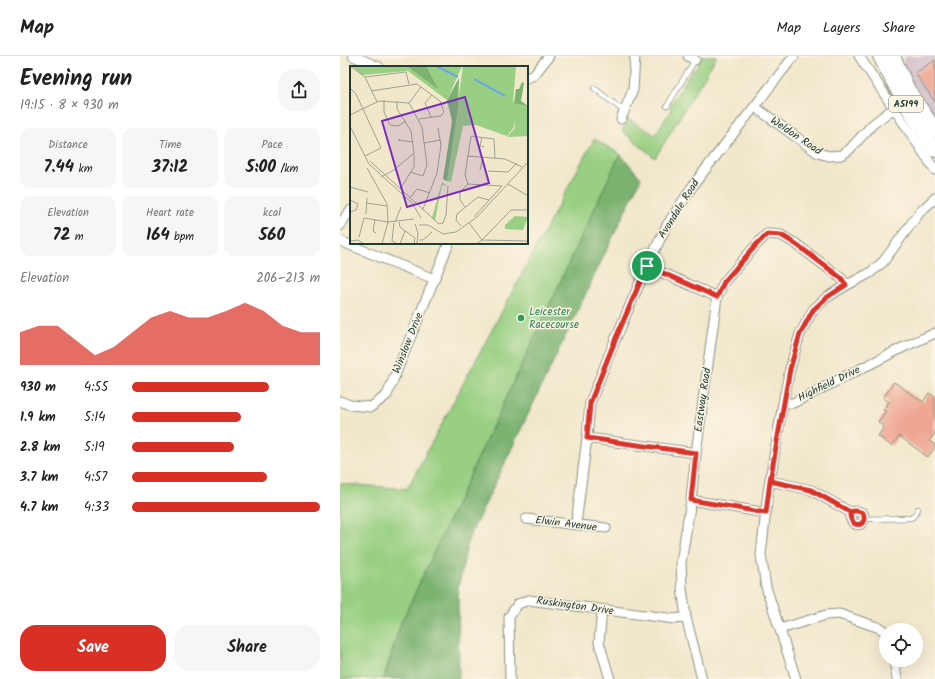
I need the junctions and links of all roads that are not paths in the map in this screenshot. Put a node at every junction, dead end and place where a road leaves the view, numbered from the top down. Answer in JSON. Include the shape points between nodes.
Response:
{"nodes":[{"id":1,"x":354,"y":56,"type":"edge"},
{"id":2,"x":548,"y":56,"type":"edge"},
{"id":3,"x":635,"y":56,"type":"edge"},
{"id":4,"x":794,"y":56,"type":"edge"},
{"id":5,"x":859,"y":56,"type":"edge"},
{"id":6,"x":880,"y":56,"type":"edge"},
{"id":7,"x":893,"y":56,"type":"edge"},
{"id":8,"x":692,"y":58,"type":"edge"},
{"id":9,"x":377,"y":66,"type":"edge"},
{"id":10,"x":528,"y":78,"type":"edge"},
{"id":11,"x":594,"y":88,"type":"dead end"},
{"id":12,"x":668,"y":106,"type":"dead end"},
{"id":13,"x":755,"y":107,"type":"junction"},
{"id":14,"x":894,"y":108,"type":"junction"},
{"id":15,"x":623,"y":116,"type":"joint"},
{"id":16,"x":935,"y":130,"type":"edge"},
{"id":17,"x":935,"y":150,"type":"edge"},
{"id":18,"x":935,"y":170,"type":"edge"},
{"id":19,"x":935,"y":198,"type":"edge"},
{"id":20,"x":350,"y":211,"type":"edge"},
{"id":21,"x":340,"y":226,"type":"edge"},
{"id":22,"x":340,"y":241,"type":"edge"},
{"id":23,"x":450,"y":244,"type":"edge"},
{"id":24,"x":647,"y":266,"type":"junction"},
{"id":25,"x":434,"y":279,"type":"junction"},
{"id":26,"x":846,"y":285,"type":"junction"},
{"id":27,"x":717,"y":297,"type":"junction"},
{"id":28,"x":935,"y":334,"type":"edge"},
{"id":29,"x":340,"y":400,"type":"edge"},
{"id":30,"x":783,"y":403,"type":"junction"},
{"id":31,"x":587,"y":438,"type":"junction"},
{"id":32,"x":696,"y":453,"type":"junction"},
{"id":33,"x":770,"y":481,"type":"junction"},
{"id":34,"x":691,"y":500,"type":"junction"},
{"id":35,"x":918,"y":509,"type":"dead end"},
{"id":36,"x":766,"y":513,"type":"junction"},
{"id":37,"x":865,"y":518,"type":"joint"},
{"id":38,"x":526,"y":519,"type":"dead end"},
{"id":39,"x":576,"y":524,"type":"junction"},
{"id":40,"x":606,"y":528,"type":"dead end"},
{"id":41,"x":602,"y":610,"type":"junction"},
{"id":42,"x":686,"y":616,"type":"junction"},
{"id":43,"x":879,"y":628,"type":"edge"},
{"id":44,"x":780,"y":629,"type":"junction"},
{"id":45,"x":895,"y":667,"type":"edge"},
{"id":46,"x":510,"y":679,"type":"edge"},
{"id":47,"x":610,"y":679,"type":"edge"},
{"id":48,"x":702,"y":679,"type":"edge"},
{"id":49,"x":796,"y":679,"type":"edge"},
{"id":50,"x":897,"y":679,"type":"edge"}],
"edges":[{"from":1,"to":9,"type":"street"},
{"from":2,"to":10,"type":"street","via":[[534,75]]},
{"from":3,"to":15,"type":"street","via":[[634,90]]},
{"from":4,"to":13,"type":"street","name":"Avondale Road"},
{"from":5,"to":14,"type":"street"},
{"from":6,"to":17,"type":"main road","number":"A5199","via":[[911,115]]},
{"from":7,"to":16,"type":"main road","number":"A5199","via":[[908,90]]},
{"from":8,"to":12,"type":"lane"},
{"from":11,"to":15,"type":"lane"},
{"from":13,"to":14,"type":"street","name":"Weldon Road","via":[[818,153],[829,156],[841,155],[849,150],[873,124]]},
{"from":13,"to":24,"type":"street","name":"Avondale Road","via":[[694,184],[667,225]]},
{"from":14,"to":18,"type":"street"},
{"from":19,"to":26,"type":"street","via":[[920,212],[883,262],[870,273]]},
{"from":20,"to":21,"type":"street"},
{"from":22,"to":25,"type":"street"},
{"from":23,"to":25,"type":"street","name":"Winslow Drive"},
{"from":24,"to":27,"type":"street"},
{"from":24,"to":31,"type":"street","name":"Avondale Road","via":[[590,403]]},
{"from":25,"to":29,"type":"street","name":"Winslow Drive","via":[[387,395],[371,407],[350,405]]},
{"from":26,"to":27,"type":"street","name":"Eastway Road","via":[[841,278],[796,244],[781,235],[767,234],[724,282]]},
{"from":26,"to":30,"type":"street","via":[[813,310],[800,334]]},
{"from":27,"to":32,"type":"street","name":"Eastway Road"},
{"from":28,"to":30,"type":"street","name":"Highfield Drive","via":[[897,350],[793,403]]},
{"from":30,"to":33,"type":"street","name":"Highfield Drive"},
{"from":31,"to":32,"type":"street"},
{"from":31,"to":39,"type":"street","name":"Avondale Road"},
{"from":32,"to":34,"type":"street","name":"Eastway Road"},
{"from":33,"to":36,"type":"street","name":"Highfield Drive"},
{"from":33,"to":37,"type":"street","via":[[811,490],[850,512],[863,513]]},
{"from":34,"to":36,"type":"street"},
{"from":34,"to":42,"type":"street","name":"Eastway Road","via":[[682,563]]},
{"from":35,"to":37,"type":"lane","via":[[911,518]]},
{"from":36,"to":44,"type":"street","name":"Highfield Drive","via":[[761,555],[766,587]]},
{"from":38,"to":39,"type":"street","name":"Elwin Avenue"},
{"from":39,"to":40,"type":"street","name":"Elwin Avenue"},
{"from":41,"to":42,"type":"street","name":"Ruskington Drive","via":[[675,619]]},
{"from":41,"to":46,"type":"street","name":"Ruskington Drive","via":[[529,600],[518,604],[509,617]]},
{"from":41,"to":47,"type":"street","via":[[599,642]]},
{"from":42,"to":48,"type":"street","name":"Eastway Road"},
{"from":43,"to":44,"type":"street","via":[[839,614],[826,615]]},
{"from":44,"to":49,"type":"street","name":"Highfield Drive"},
{"from":45,"to":50,"type":"street"}]}
